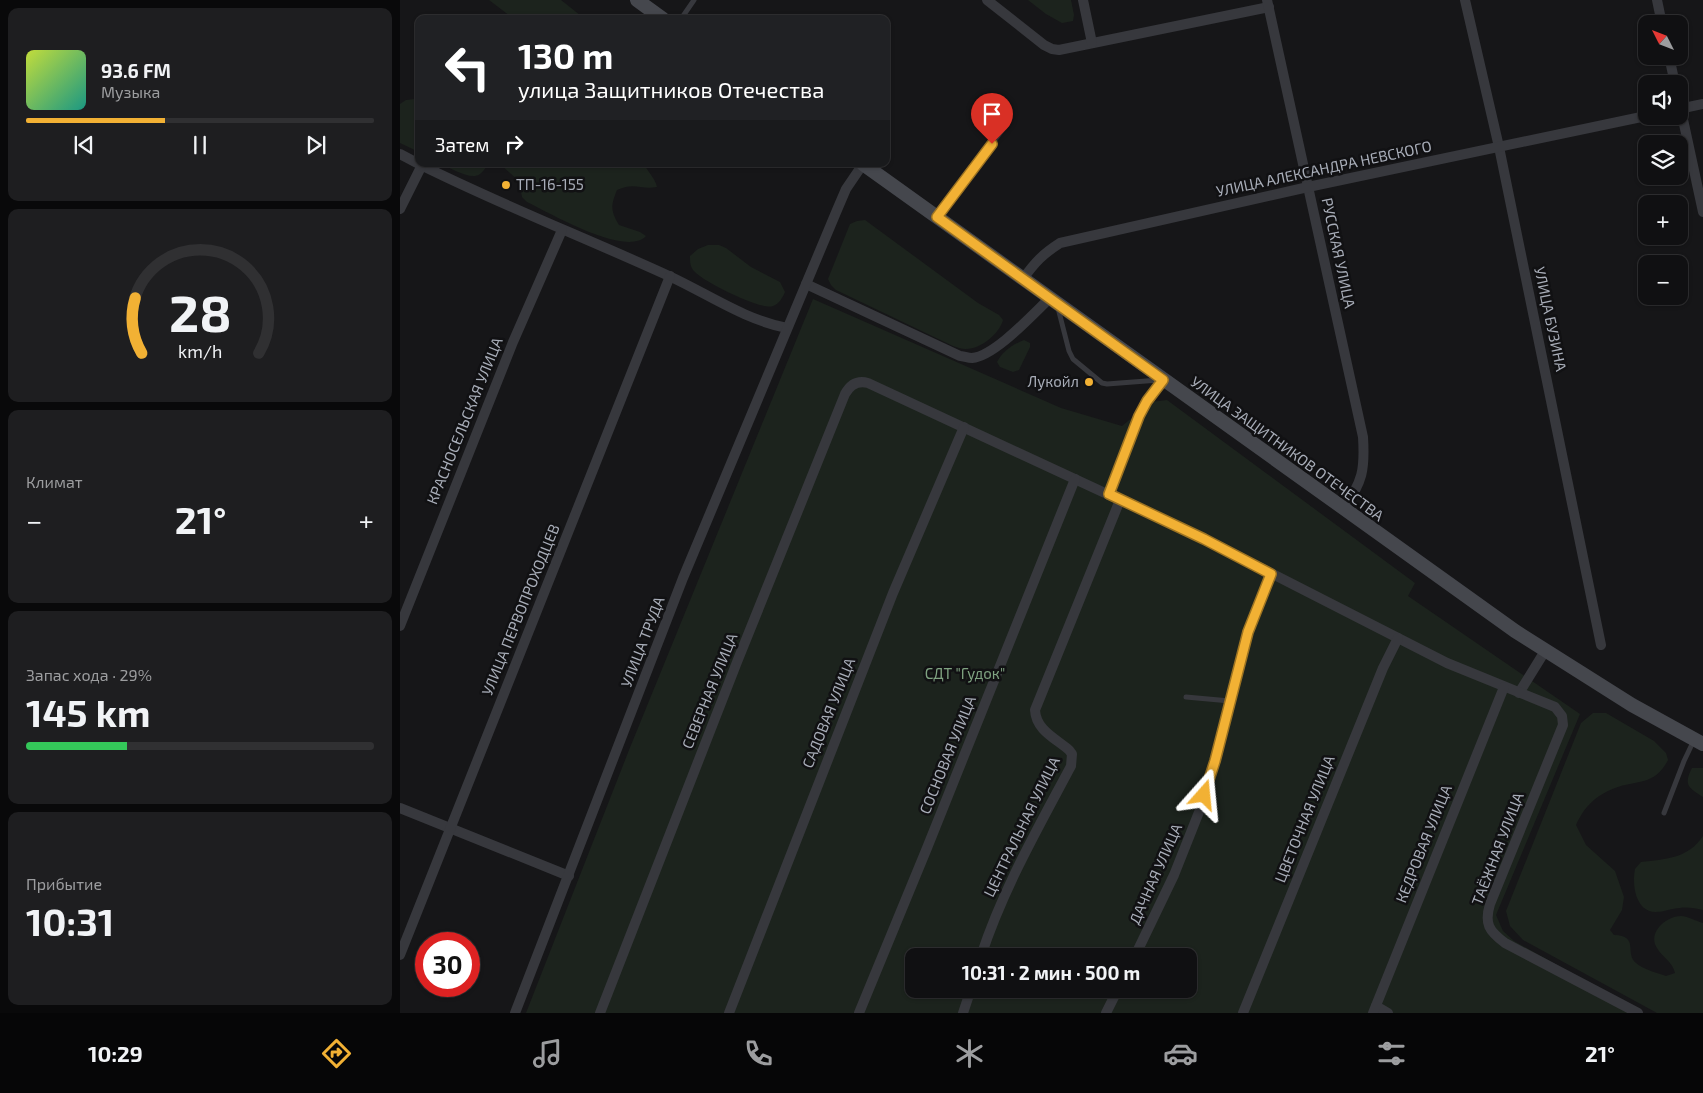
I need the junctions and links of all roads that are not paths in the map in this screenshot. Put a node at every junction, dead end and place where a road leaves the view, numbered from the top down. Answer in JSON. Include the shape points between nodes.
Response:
{"nodes":[{"id":1,"x":637,"y":0,"type":"edge"},
{"id":2,"x":694,"y":0,"type":"edge"},
{"id":3,"x":987,"y":0,"type":"edge"},
{"id":4,"x":1083,"y":0,"type":"edge"},
{"id":5,"x":1465,"y":0,"type":"edge"},
{"id":6,"x":1657,"y":0,"type":"edge"},
{"id":7,"x":1268,"y":3,"type":"edge"},
{"id":8,"x":658,"y":15,"type":"edge"},
{"id":9,"x":684,"y":15,"type":"edge"},
{"id":10,"x":1660,"y":15,"type":"edge"},
{"id":11,"x":1092,"y":43,"type":"junction"},
{"id":12,"x":1703,"y":104,"type":"edge"},
{"id":13,"x":1688,"y":105,"type":"edge"},
{"id":14,"x":1638,"y":118,"type":"edge"},
{"id":15,"x":1683,"y":125,"type":"edge"},
{"id":16,"x":1003,"y":129,"type":"dead end"},
{"id":17,"x":1499,"y":147,"type":"junction"},
{"id":18,"x":400,"y":154,"type":"edge"},
{"id":19,"x":415,"y":162,"type":"edge"},
{"id":20,"x":419,"y":167,"type":"edge"},
{"id":21,"x":426,"y":167,"type":"edge"},
{"id":22,"x":861,"y":167,"type":"edge"},
{"id":23,"x":867,"y":167,"type":"edge"},
{"id":24,"x":1308,"y":187,"type":"junction"},
{"id":25,"x":400,"y":209,"type":"edge"},
{"id":26,"x":1703,"y":212,"type":"edge"},
{"id":27,"x":937,"y":217,"type":"junction"},
{"id":28,"x":562,"y":230,"type":"junction"},
{"id":29,"x":670,"y":276,"type":"junction"},
{"id":30,"x":1023,"y":279,"type":"junction"},
{"id":31,"x":806,"y":284,"type":"junction"},
{"id":32,"x":1053,"y":300,"type":"junction"},
{"id":33,"x":787,"y":328,"type":"junction"},
{"id":34,"x":1163,"y":380,"type":"junction"},
{"id":35,"x":964,"y":427,"type":"junction"},
{"id":36,"x":1075,"y":479,"type":"junction"},
{"id":37,"x":1109,"y":494,"type":"junction"},
{"id":38,"x":1120,"y":500,"type":"junction"},
{"id":39,"x":1343,"y":509,"type":"junction"},
{"id":40,"x":1271,"y":574,"type":"junction"},
{"id":41,"x":400,"y":626,"type":"edge"},
{"id":42,"x":1398,"y":638,"type":"junction"},
{"id":43,"x":1601,"y":645,"type":"dead end"},
{"id":44,"x":1545,"y":651,"type":"junction"},
{"id":45,"x":1504,"y":687,"type":"junction"},
{"id":46,"x":1519,"y":693,"type":"junction"},
{"id":47,"x":1186,"y":697,"type":"dead end"},
{"id":48,"x":1231,"y":701,"type":"junction"},
{"id":49,"x":1699,"y":742,"type":"edge"},
{"id":50,"x":400,"y":808,"type":"edge"},
{"id":51,"x":1664,"y":813,"type":"dead end"},
{"id":52,"x":450,"y":828,"type":"junction"},
{"id":53,"x":569,"y":876,"type":"junction"},
{"id":54,"x":984,"y":948,"type":"edge"},
{"id":55,"x":1139,"y":948,"type":"edge"},
{"id":56,"x":400,"y":955,"type":"edge"},
{"id":57,"x":968,"y":998,"type":"edge"},
{"id":58,"x":1114,"y":998,"type":"edge"},
{"id":59,"x":1374,"y":1009,"type":"edge"},
{"id":60,"x":516,"y":1013,"type":"edge"},
{"id":61,"x":600,"y":1013,"type":"edge"},
{"id":62,"x":729,"y":1013,"type":"edge"},
{"id":63,"x":859,"y":1013,"type":"edge"},
{"id":64,"x":963,"y":1013,"type":"edge"},
{"id":65,"x":1106,"y":1013,"type":"edge"},
{"id":66,"x":1242,"y":1013,"type":"edge"},
{"id":67,"x":1388,"y":1013,"type":"edge"},
{"id":68,"x":1638,"y":1013,"type":"edge"}],
"edges":[{"from":1,"to":8,"type":"main road"},
{"from":2,"to":9,"type":"lane"},
{"from":3,"to":11,"type":"street","via":[[1052,49]]},
{"from":4,"to":11,"type":"street"},
{"from":5,"to":17,"type":"street","name":"УЛИЦА БУЗИНА"},
{"from":6,"to":10,"type":"street"},
{"from":7,"to":11,"type":"street"},
{"from":7,"to":24,"type":"street","name":"РУССКАЯ УЛИЦА"},
{"from":12,"to":13,"type":"street"},
{"from":14,"to":17,"type":"street","name":"УЛИЦА АЛЕКСАНДРА НЕВСКОГО"},
{"from":15,"to":26,"type":"street"},
{"from":16,"to":27,"type":"lane"},
{"from":17,"to":24,"type":"street","name":"УЛИЦА АЛЕКСАНДРА НЕВСКОГО"},
{"from":17,"to":43,"type":"street","name":"УЛИЦА БУЗИНА"},
{"from":18,"to":19,"type":"street"},
{"from":20,"to":25,"type":"street"},
{"from":21,"to":28,"type":"street"},
{"from":22,"to":31,"type":"street","name":"УЛИЦА ТРУДА","via":[[846,189]]},
{"from":23,"to":27,"type":"main road","name":"УЛИЦА ЗАЩИТНИКОВ ОТЕЧЕСТВА"},
{"from":24,"to":30,"type":"street","name":"УЛИЦА АЛЕКСАНДРА НЕВСКОГО","via":[[1060,243],[1045,252]]},
{"from":24,"to":39,"type":"street","name":"РУССКАЯ УЛИЦА","via":[[1363,436],[1364,465],[1360,484]]},
{"from":27,"to":30,"type":"main road","name":"УЛИЦА ЗАЩИТНИКОВ ОТЕЧЕСТВА"},
{"from":28,"to":29,"type":"street"},
{"from":28,"to":41,"type":"street","name":"КРАСНОСЕЛЬСКАЯ УЛИЦА","via":[[513,342]]},
{"from":29,"to":33,"type":"street","via":[[747,315]]},
{"from":29,"to":52,"type":"street","name":"УЛИЦА ПЕРВОПРОХОДЦЕВ"},
{"from":30,"to":32,"type":"main road","name":"УЛИЦА ЗАЩИТНИКОВ ОТЕЧЕСТВА"},
{"from":31,"to":32,"type":"street","via":[[960,356],[972,358],[1002,342]]},
{"from":31,"to":33,"type":"street","name":"УЛИЦА ТРУДА"},
{"from":32,"to":34,"type":"main road","name":"УЛИЦА ЗАЩИТНИКОВ ОТЕЧЕСТВА"},
{"from":32,"to":34,"type":"lane","via":[[1068,351],[1102,383]]},
{"from":33,"to":53,"type":"street","name":"УЛИЦА ТРУДА","via":[[683,578]]},
{"from":34,"to":37,"type":"street","via":[[1139,416]]},
{"from":34,"to":39,"type":"main road","name":"УЛИЦА ЗАЩИТНИКОВ ОТЕЧЕСТВА"},
{"from":35,"to":36,"type":"street"},
{"from":35,"to":61,"type":"street","name":"СЕВЕРНАЯ УЛИЦА","via":[[868,382],[854,384],[845,394]]},
{"from":35,"to":62,"type":"street","name":"САДОВАЯ УЛИЦА","via":[[893,594]]},
{"from":36,"to":37,"type":"street"},
{"from":36,"to":63,"type":"street","name":"СОСНОВАЯ УЛИЦА"},
{"from":37,"to":38,"type":"street"},
{"from":38,"to":40,"type":"street"},
{"from":38,"to":54,"type":"street","name":"ЦЕНТРАЛЬНАЯ УЛИЦА","via":[[1035,710],[1041,727],[1072,754],[1071,766],[1005,894]]},
{"from":39,"to":44,"type":"main road","name":"УЛИЦА ЗАЩИТНИКОВ ОТЕЧЕСТВА"},
{"from":40,"to":42,"type":"street"},
{"from":40,"to":48,"type":"street","name":"ДАЧНАЯ УЛИЦА","via":[[1248,632]]},
{"from":42,"to":45,"type":"street"},
{"from":42,"to":66,"type":"street","name":"ЦВЕТОЧНАЯ УЛИЦА","via":[[1379,677]]},
{"from":44,"to":46,"type":"street"},
{"from":44,"to":49,"type":"main road","name":"УЛИЦА ЗАЩИТНИКОВ ОТЕЧЕСТВА"},
{"from":45,"to":46,"type":"street"},
{"from":45,"to":59,"type":"street","name":"КЕДРОВАЯ УЛИЦА"},
{"from":46,"to":68,"type":"street","name":"ТАЁЖНАЯ УЛИЦА","via":[[1555,707],[1562,716],[1563,726],[1490,904],[1488,926],[1505,943]]},
{"from":47,"to":48,"type":"lane"},
{"from":48,"to":55,"type":"street","name":"ДАЧНАЯ УЛИЦА","via":[[1199,812],[1174,875]]},
{"from":49,"to":51,"type":"lane","via":[[1684,761]]},
{"from":50,"to":52,"type":"street"},
{"from":52,"to":53,"type":"street"},
{"from":52,"to":56,"type":"street","name":"УЛИЦА ПЕРВОПРОХОДЦЕВ"},
{"from":53,"to":60,"type":"street","name":"УЛИЦА ТРУДА"},
{"from":57,"to":64,"type":"street"},
{"from":58,"to":65,"type":"street"},
{"from":59,"to":67,"type":"street"}]}
